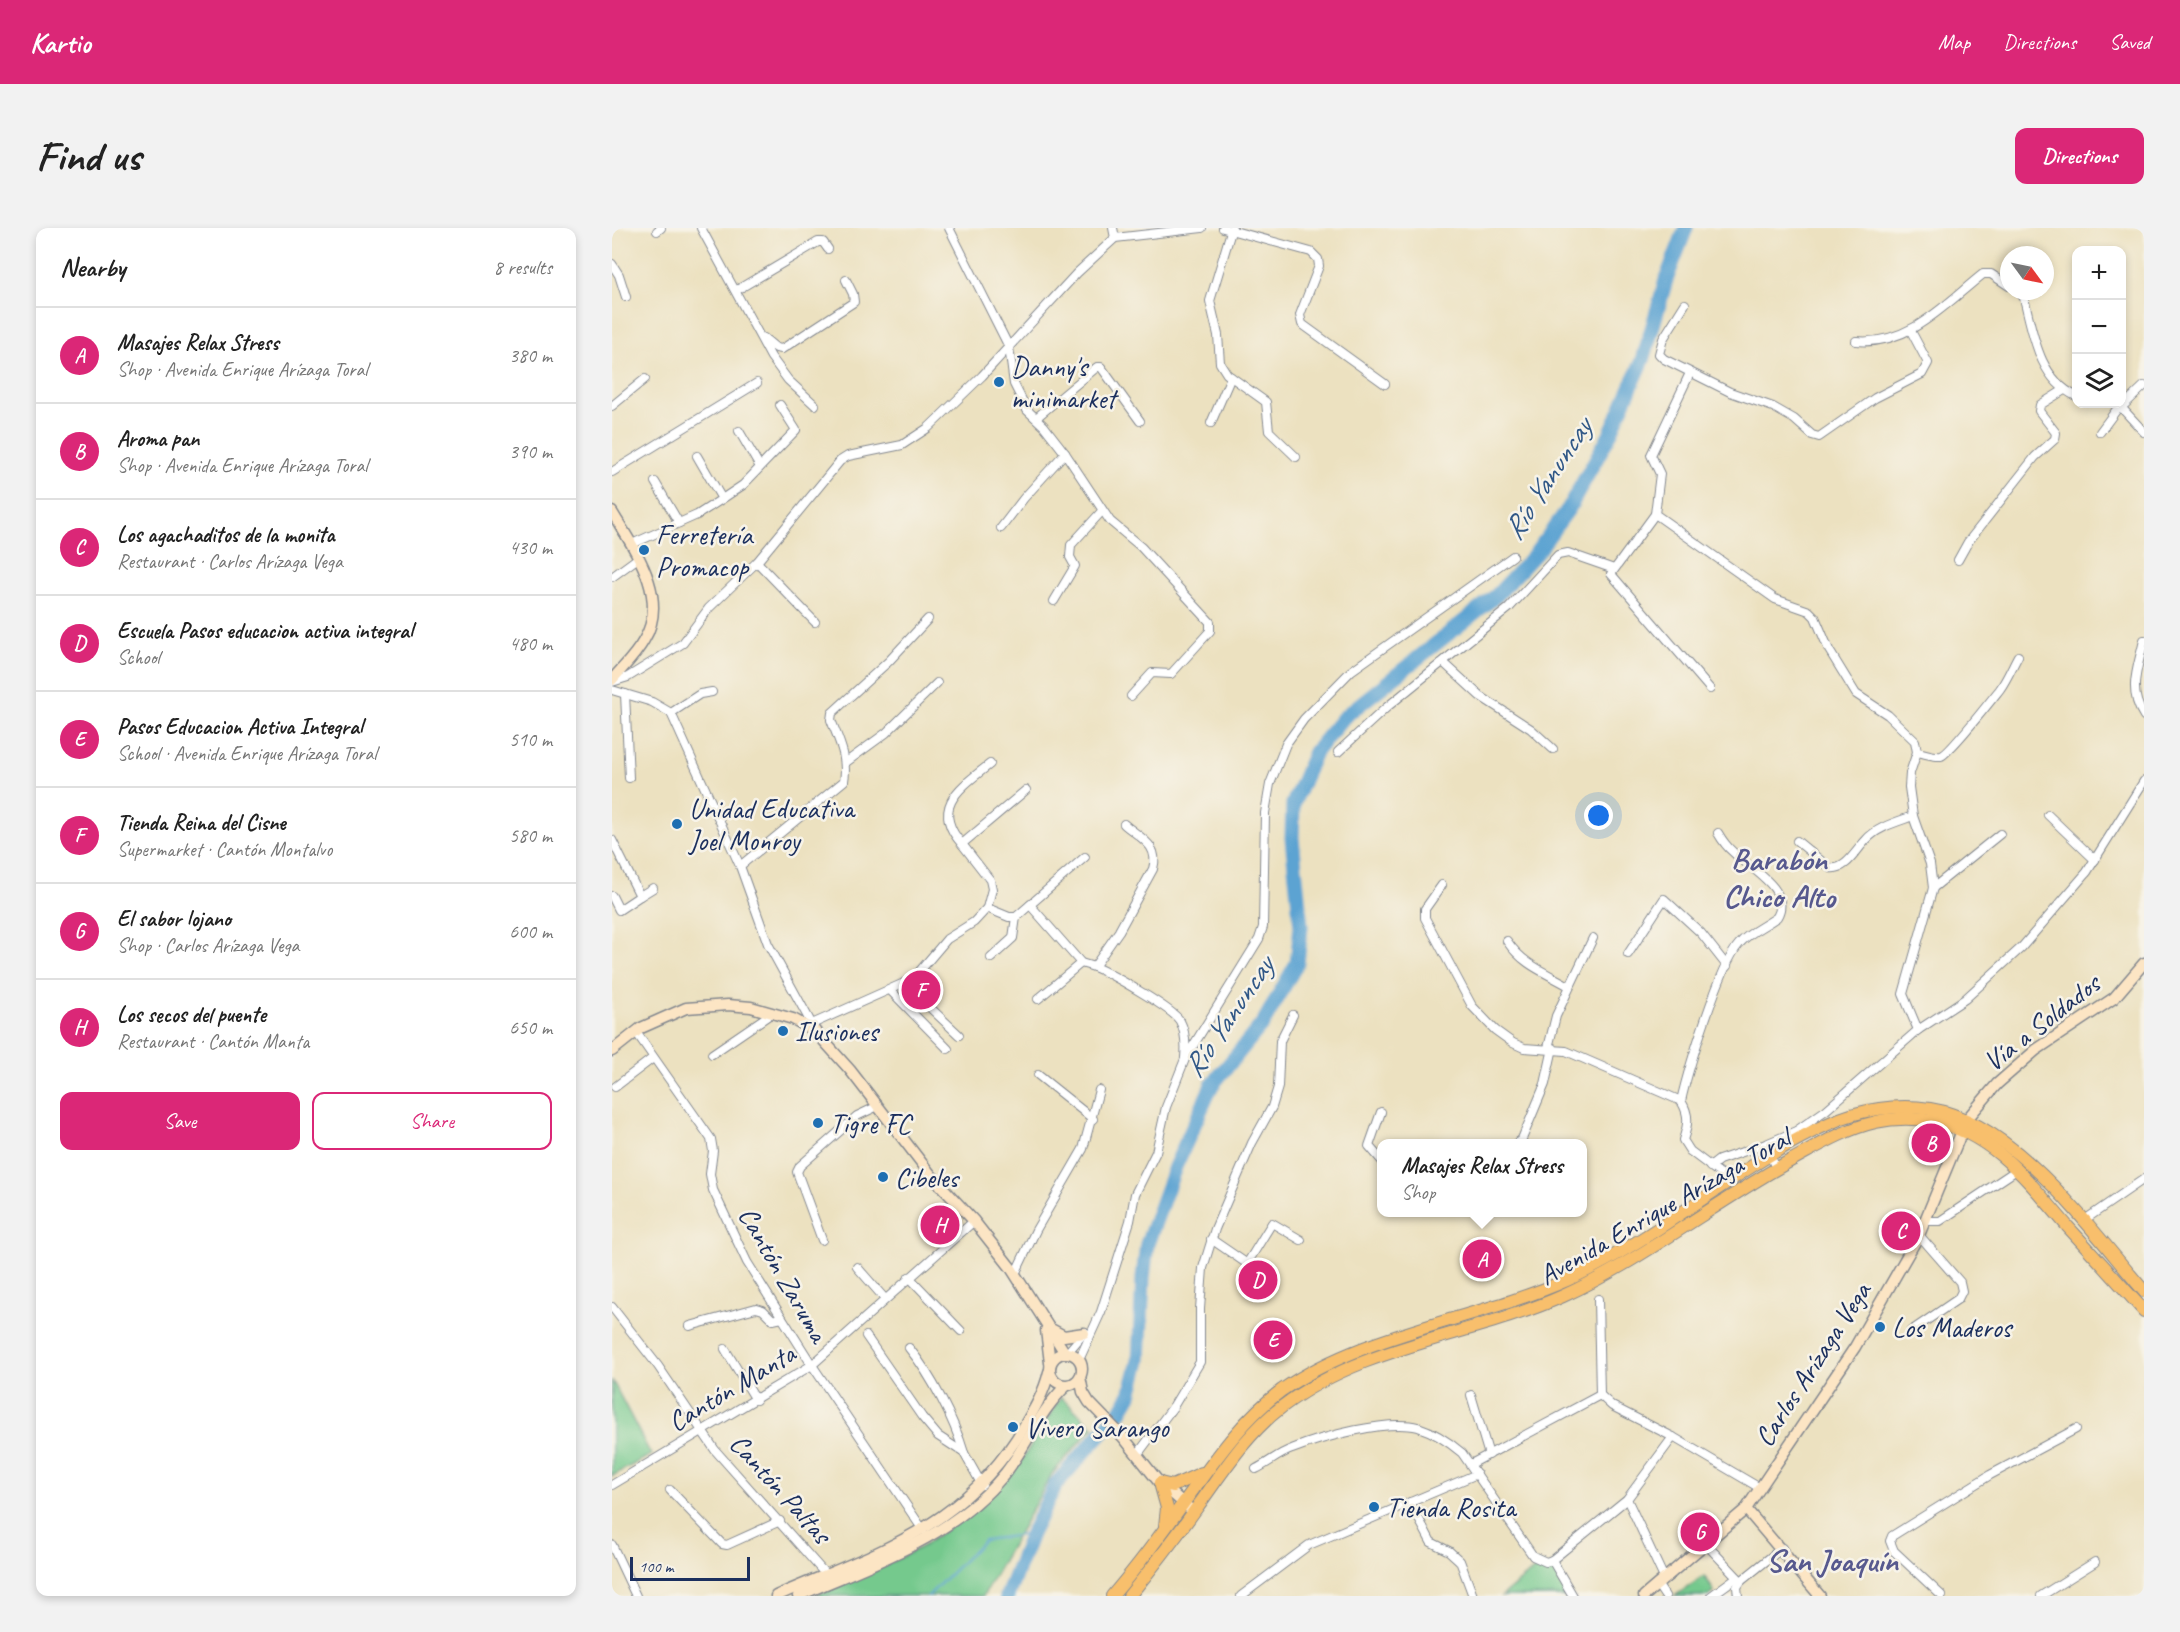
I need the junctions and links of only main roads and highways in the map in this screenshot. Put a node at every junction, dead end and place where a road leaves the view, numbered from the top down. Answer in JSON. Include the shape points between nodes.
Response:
{"nodes":[{"id":1,"x":1964,"y":1124,"type":"junction"},
{"id":2,"x":2144,"y":1291,"type":"edge"},
{"id":3,"x":2144,"y":1311,"type":"edge"},
{"id":4,"x":1203,"y":1472,"type":"junction"},
{"id":5,"x":1164,"y":1529,"type":"junction"},
{"id":6,"x":1112,"y":1596,"type":"edge"},
{"id":7,"x":1129,"y":1596,"type":"edge"}],
"edges":[{"from":1,"to":2,"type":"main road","name":"Avenida Enrique Arízaga Toral","via":[[2000,1138],[2032,1166]]},
{"from":1,"to":3,"type":"main road","name":"Avenida Enrique Arízaga Toral","via":[[2018,1169]]},
{"from":1,"to":4,"type":"main road","name":"Avenida Enrique Arízaga Toral","via":[[1929,1108],[1883,1108],[1832,1122],[1768,1151],[1730,1181],[1616,1254],[1564,1281],[1341,1357],[1307,1374],[1252,1415]]},
{"from":1,"to":7,"type":"main road","name":"Avenida Enrique Arízaga Toral","via":[[1915,1119],[1877,1122],[1829,1140],[1562,1297],[1375,1358],[1312,1387],[1284,1405],[1248,1437]]},
{"from":4,"to":5,"type":"main road","name":"Avenida Enrique Arízaga Toral"},
{"from":4,"to":5,"type":"main road","via":[[1179,1484],[1160,1483],[1167,1508]]},
{"from":5,"to":6,"type":"main road","name":"Avenida Enrique Arízaga Toral"}]}
